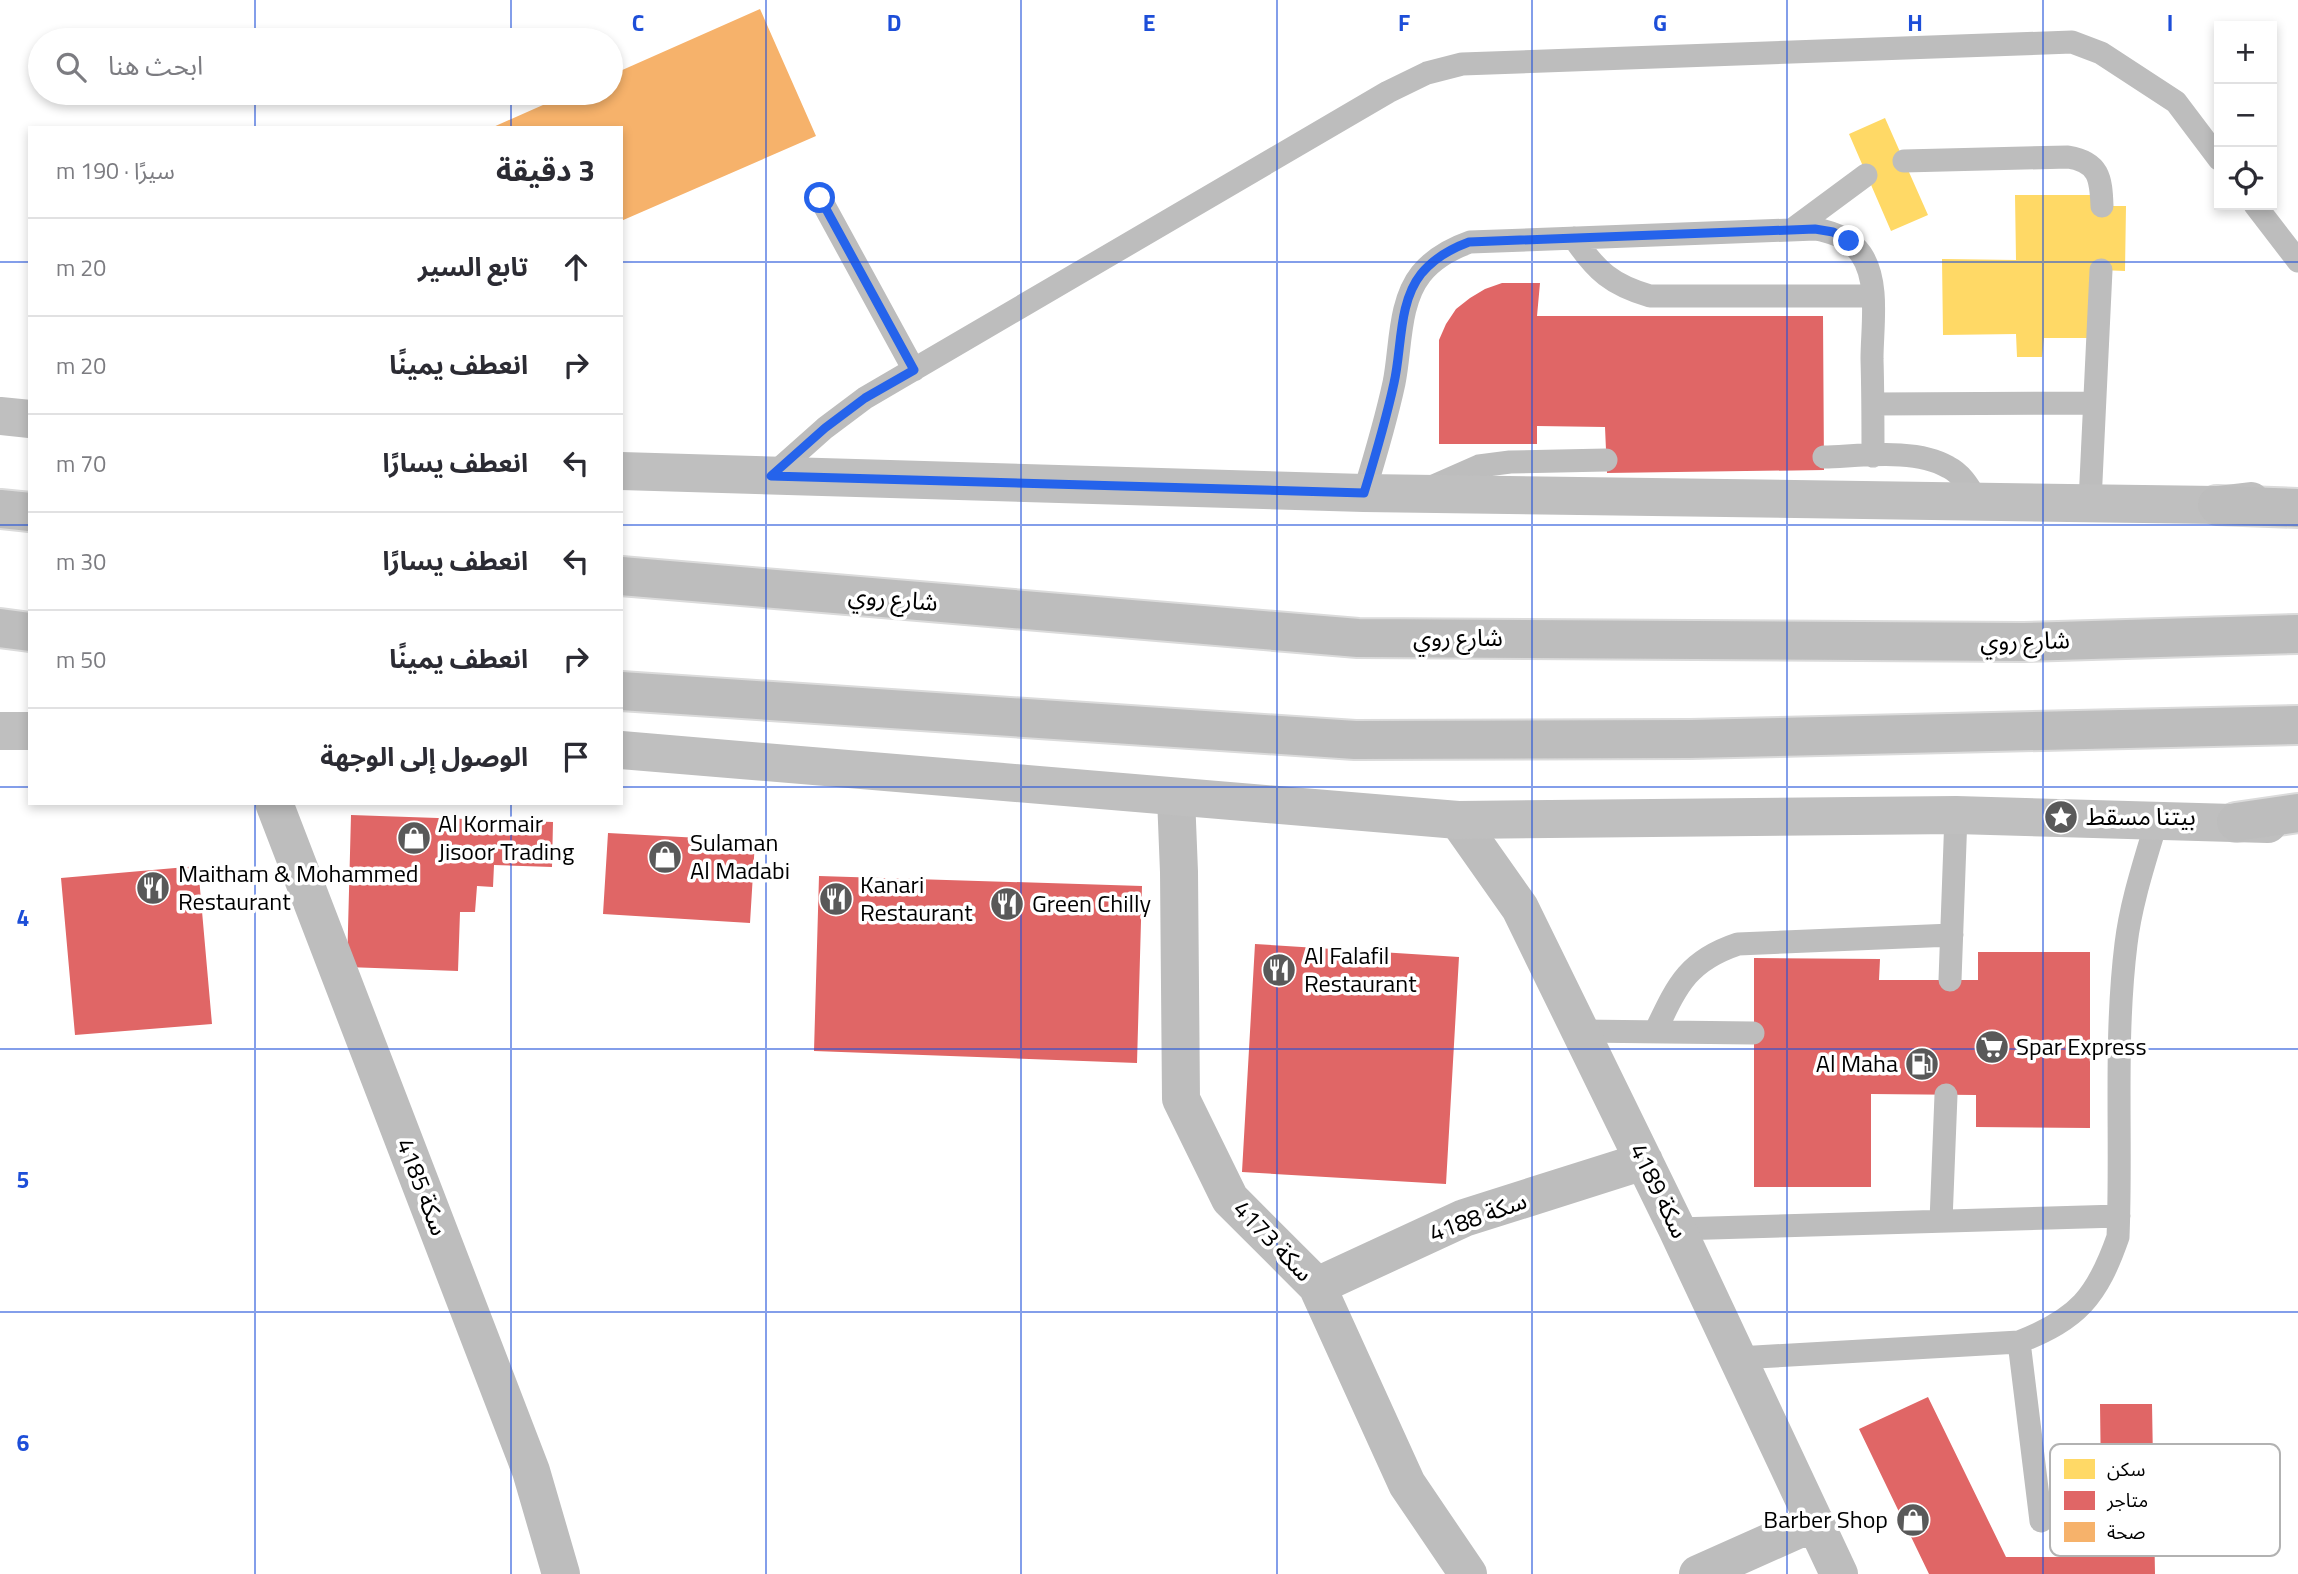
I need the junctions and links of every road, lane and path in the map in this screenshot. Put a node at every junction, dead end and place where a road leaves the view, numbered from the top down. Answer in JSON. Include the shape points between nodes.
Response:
{"nodes":[{"id":1,"x":2214,"y":152,"type":"edge"},
{"id":2,"x":1905,"y":161,"type":"dead end"},
{"id":3,"x":1866,"y":175,"type":"dead end"},
{"id":4,"x":820,"y":198,"type":"dead end"},
{"id":5,"x":2102,"y":206,"type":"dead end"},
{"id":6,"x":2259,"y":210,"type":"edge"},
{"id":7,"x":1793,"y":229,"type":"junction"},
{"id":8,"x":1574,"y":238,"type":"junction"},
{"id":9,"x":2298,"y":261,"type":"edge"},
{"id":10,"x":2101,"y":270,"type":"dead end"},
{"id":11,"x":1872,"y":296,"type":"junction"},
{"id":12,"x":914,"y":370,"type":"junction"},
{"id":13,"x":2094,"y":403,"type":"junction"},
{"id":14,"x":1873,"y":404,"type":"junction"},
{"id":15,"x":0,"y":416,"type":"edge"},
{"id":16,"x":28,"y":419,"type":"edge"},
{"id":17,"x":1873,"y":456,"type":"junction"},
{"id":18,"x":1824,"y":457,"type":"dead end"},
{"id":19,"x":1606,"y":460,"type":"dead end"},
{"id":20,"x":623,"y":471,"type":"edge"},
{"id":21,"x":771,"y":476,"type":"junction"},
{"id":22,"x":1364,"y":493,"type":"junction"},
{"id":23,"x":1418,"y":493,"type":"junction"},
{"id":24,"x":2298,"y":496,"type":"edge"},
{"id":25,"x":1976,"y":500,"type":"junction"},
{"id":26,"x":2090,"y":502,"type":"junction"},
{"id":27,"x":2217,"y":505,"type":"junction"},
{"id":28,"x":0,"y":509,"type":"edge"},
{"id":29,"x":2298,"y":509,"type":"edge"},
{"id":30,"x":28,"y":512,"type":"edge"},
{"id":31,"x":623,"y":576,"type":"edge"},
{"id":32,"x":0,"y":628,"type":"edge"},
{"id":33,"x":28,"y":632,"type":"edge"},
{"id":34,"x":2298,"y":634,"type":"edge"},
{"id":35,"x":623,"y":691,"type":"edge"},
{"id":36,"x":2298,"y":725,"type":"edge"},
{"id":37,"x":0,"y":731,"type":"edge"},
{"id":38,"x":28,"y":731,"type":"edge"},
{"id":39,"x":623,"y":750,"type":"edge"},
{"id":40,"x":1176,"y":797,"type":"junction"},
{"id":41,"x":275,"y":805,"type":"edge"},
{"id":42,"x":2298,"y":813,"type":"edge"},
{"id":43,"x":1956,"y":816,"type":"junction"},
{"id":44,"x":1458,"y":820,"type":"junction"},
{"id":45,"x":2157,"y":820,"type":"junction"},
{"id":46,"x":2236,"y":822,"type":"junction"},
{"id":47,"x":2298,"y":825,"type":"edge"},
{"id":48,"x":1952,"y":935,"type":"junction"},
{"id":49,"x":1950,"y":980,"type":"dead end"},
{"id":50,"x":1580,"y":1031,"type":"junction"},
{"id":51,"x":1656,"y":1032,"type":"junction"},
{"id":52,"x":1753,"y":1033,"type":"dead end"},
{"id":53,"x":1946,"y":1095,"type":"dead end"},
{"id":54,"x":1644,"y":1161,"type":"junction"},
{"id":55,"x":2119,"y":1216,"type":"junction"},
{"id":56,"x":1941,"y":1221,"type":"junction"},
{"id":57,"x":1677,"y":1229,"type":"junction"},
{"id":58,"x":1317,"y":1286,"type":"junction"},
{"id":59,"x":2019,"y":1342,"type":"junction"},
{"id":60,"x":1738,"y":1358,"type":"junction"},
{"id":61,"x":2041,"y":1521,"type":"dead end"},
{"id":62,"x":1815,"y":1522,"type":"junction"},
{"id":63,"x":561,"y":1574,"type":"edge"},
{"id":64,"x":1468,"y":1574,"type":"edge"},
{"id":65,"x":1698,"y":1574,"type":"edge"},
{"id":66,"x":1839,"y":1574,"type":"edge"}],
"edges":[{"from":1,"to":12,"type":"lane","via":[[2176,102],[2101,53],[2072,43],[1462,64],[1427,73],[1388,92]]},
{"from":2,"to":5,"type":"lane","via":[[2080,159],[2097,173]]},
{"from":3,"to":7,"type":"lane"},
{"from":4,"to":12,"type":"lane"},
{"from":6,"to":9,"type":"lane"},
{"from":7,"to":8,"type":"lane"},
{"from":7,"to":11,"type":"lane","via":[[1824,230],[1849,241],[1869,270]]},
{"from":8,"to":11,"type":"lane","via":[[1606,277],[1650,296]]},
{"from":8,"to":22,"type":"lane","via":[[1469,242],[1436,259],[1420,276],[1409,298],[1394,383]]},
{"from":10,"to":13,"type":"lane"},
{"from":11,"to":14,"type":"lane"},
{"from":12,"to":21,"type":"lane","via":[[865,398]]},
{"from":13,"to":14,"type":"lane"},
{"from":13,"to":26,"type":"lane"},
{"from":14,"to":17,"type":"lane"},
{"from":15,"to":16,"type":"main road"},
{"from":17,"to":18,"type":"lane"},
{"from":17,"to":25,"type":"lane","via":[[1929,458],[1950,467]]},
{"from":19,"to":23,"type":"lane","via":[[1479,466]]},
{"from":20,"to":21,"type":"main road"},
{"from":21,"to":22,"type":"main road"},
{"from":22,"to":23,"type":"main road"},
{"from":23,"to":25,"type":"main road"},
{"from":24,"to":27,"type":"main road"},
{"from":25,"to":26,"type":"main road"},
{"from":26,"to":27,"type":"main road"},
{"from":27,"to":29,"type":"main road"},
{"from":28,"to":30,"type":"main road"},
{"from":31,"to":34,"type":"main road","name":"شارع روي","via":[[1358,638],[2024,642]]},
{"from":32,"to":33,"type":"main road"},
{"from":35,"to":36,"type":"main road","via":[[1355,740],[1704,739]]},
{"from":37,"to":38,"type":"main road"},
{"from":39,"to":40,"type":"main road"},
{"from":40,"to":44,"type":"main road"},
{"from":40,"to":58,"type":"main road","name":"سكة 4173","via":[[1181,1099],[1230,1199]]},
{"from":41,"to":63,"type":"main road","name":"سكة 4185","via":[[531,1471]]},
{"from":42,"to":46,"type":"main road"},
{"from":43,"to":44,"type":"main road"},
{"from":43,"to":45,"type":"main road"},
{"from":43,"to":48,"type":"lane"},
{"from":44,"to":50,"type":"main road","name":"سكة 4189","via":[[1520,908]]},
{"from":45,"to":46,"type":"main road"},
{"from":45,"to":55,"type":"lane","via":[[2126,942],[2120,1004]]},
{"from":46,"to":47,"type":"main road"},
{"from":48,"to":49,"type":"lane"},
{"from":48,"to":51,"type":"lane","via":[[1738,943],[1695,966],[1677,986]]},
{"from":50,"to":51,"type":"lane"},
{"from":50,"to":54,"type":"main road","name":"سكة 4189"},
{"from":51,"to":52,"type":"lane"},
{"from":53,"to":56,"type":"lane"},
{"from":54,"to":57,"type":"main road","name":"سكة 4189"},
{"from":54,"to":58,"type":"main road","name":"سكة 4188","via":[[1464,1218]]},
{"from":55,"to":56,"type":"lane"},
{"from":55,"to":59,"type":"lane","via":[[2118,1237],[2093,1293],[2073,1315]]},
{"from":56,"to":57,"type":"lane"},
{"from":57,"to":60,"type":"main road","name":"سكة 4189"},
{"from":58,"to":64,"type":"main road","name":"سكة 4173","via":[[1407,1484]]},
{"from":59,"to":60,"type":"lane"},
{"from":59,"to":61,"type":"lane"},
{"from":60,"to":62,"type":"main road","name":"سكة 4189"},
{"from":62,"to":65,"type":"main road"},
{"from":62,"to":66,"type":"main road","name":"سكة 4189"}]}
